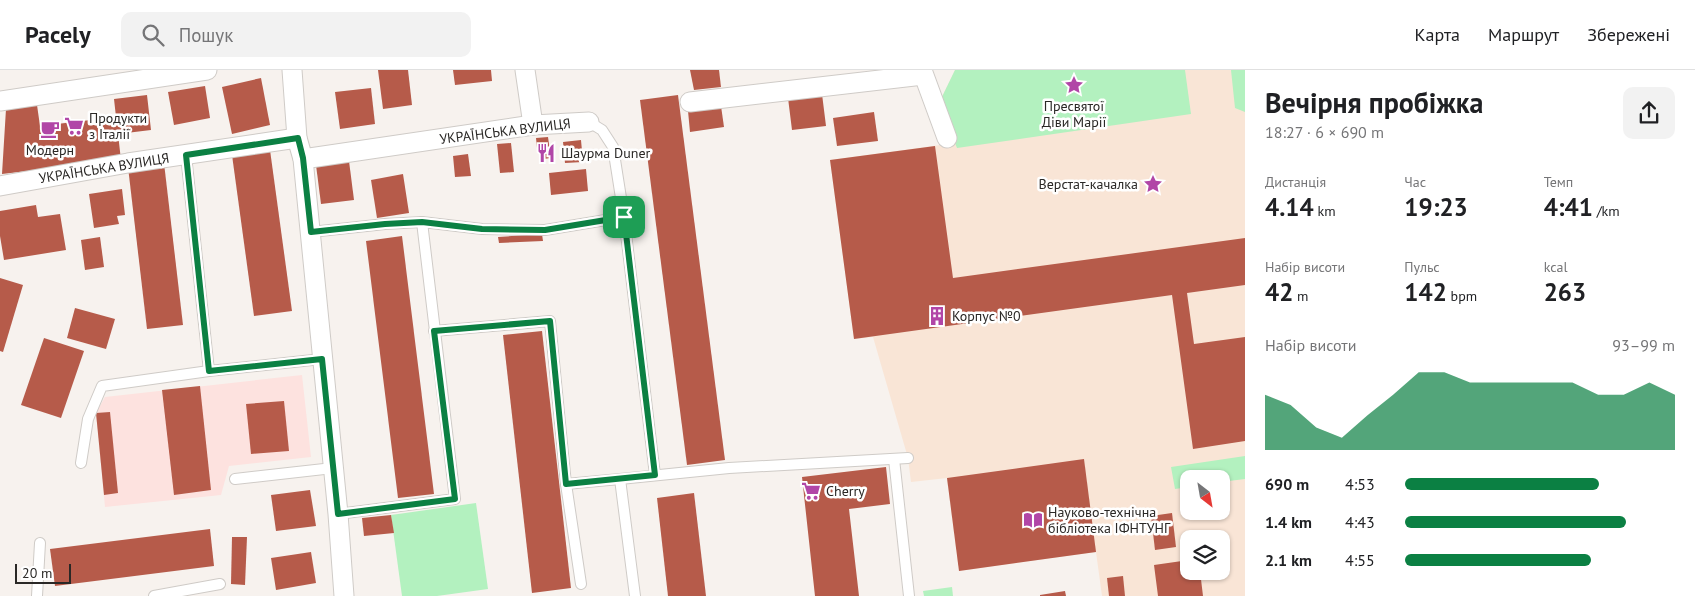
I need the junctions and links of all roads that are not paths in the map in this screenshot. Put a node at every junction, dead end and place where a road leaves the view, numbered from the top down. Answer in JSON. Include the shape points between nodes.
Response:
{"nodes":[{"id":1,"x":207,"y":70,"type":"edge"},
{"id":2,"x":292,"y":70,"type":"edge"},
{"id":3,"x":525,"y":70,"type":"edge"},
{"id":4,"x":922,"y":72,"type":"edge"},
{"id":5,"x":0,"y":100,"type":"edge"},
{"id":6,"x":690,"y":102,"type":"dead end"},
{"id":7,"x":589,"y":122,"type":"joint"},
{"id":8,"x":533,"y":125,"type":"junction"},
{"id":9,"x":298,"y":138,"type":"junction"},
{"id":10,"x":947,"y":138,"type":"dead end"},
{"id":11,"x":186,"y":155,"type":"junction"},
{"id":12,"x":303,"y":158,"type":"junction"},
{"id":13,"x":0,"y":186,"type":"edge"},
{"id":14,"x":624,"y":217,"type":"junction"},
{"id":15,"x":422,"y":222,"type":"junction"},
{"id":16,"x":311,"y":232,"type":"junction"},
{"id":17,"x":434,"y":331,"type":"junction"},
{"id":18,"x":322,"y":359,"type":"junction"},
{"id":19,"x":209,"y":371,"type":"junction"},
{"id":20,"x":908,"y":458,"type":"dead end"},
{"id":21,"x":894,"y":459,"type":"junction"},
{"id":22,"x":81,"y":463,"type":"dead end"},
{"id":23,"x":333,"y":468,"type":"junction"},
{"id":24,"x":655,"y":475,"type":"junction"},
{"id":25,"x":235,"y":479,"type":"dead end"},
{"id":26,"x":620,"y":479,"type":"junction"},
{"id":27,"x":566,"y":484,"type":"junction"},
{"id":28,"x":338,"y":514,"type":"junction"},
{"id":29,"x":40,"y":543,"type":"dead end"},
{"id":30,"x":220,"y":584,"type":"dead end"},
{"id":31,"x":580,"y":584,"type":"dead end"},
{"id":32,"x":37,"y":596,"type":"edge"},
{"id":33,"x":154,"y":596,"type":"edge"},
{"id":34,"x":344,"y":596,"type":"edge"},
{"id":35,"x":635,"y":596,"type":"edge"},
{"id":36,"x":909,"y":596,"type":"edge"}],
"edges":[{"from":1,"to":5,"type":"street"},
{"from":2,"to":9,"type":"street"},
{"from":3,"to":8,"type":"street"},
{"from":4,"to":6,"type":"street"},
{"from":4,"to":10,"type":"street"},
{"from":7,"to":8,"type":"street","name":"УКРАЇНСЬКА ВУЛИЦЯ"},
{"from":7,"to":14,"type":"lane","via":[[602,130],[613,148]]},
{"from":8,"to":12,"type":"street","name":"УКРАЇНСЬКА ВУЛИЦЯ"},
{"from":9,"to":11,"type":"street","name":"УКРАЇНСЬКА ВУЛИЦЯ"},
{"from":9,"to":12,"type":"street"},
{"from":11,"to":13,"type":"street","name":"УКРАЇНСЬКА ВУЛИЦЯ"},
{"from":11,"to":19,"type":"lane"},
{"from":12,"to":16,"type":"street"},
{"from":14,"to":15,"type":"lane","via":[[545,230],[482,229]]},
{"from":14,"to":24,"type":"lane"},
{"from":15,"to":16,"type":"lane"},
{"from":15,"to":17,"type":"lane"},
{"from":16,"to":18,"type":"street"},
{"from":17,"to":27,"type":"lane","via":[[550,321]]},
{"from":17,"to":28,"type":"lane","via":[[455,499]]},
{"from":18,"to":19,"type":"lane"},
{"from":18,"to":23,"type":"street"},
{"from":19,"to":22,"type":"lane","via":[[102,386],[88,419]]},
{"from":20,"to":21,"type":"lane"},
{"from":21,"to":24,"type":"lane"},
{"from":21,"to":36,"type":"lane"},
{"from":23,"to":25,"type":"lane"},
{"from":23,"to":28,"type":"street"},
{"from":24,"to":26,"type":"lane"},
{"from":26,"to":27,"type":"lane"},
{"from":26,"to":35,"type":"lane"},
{"from":27,"to":31,"type":"lane"},
{"from":28,"to":34,"type":"street"},
{"from":29,"to":32,"type":"lane"},
{"from":30,"to":33,"type":"lane"}]}
